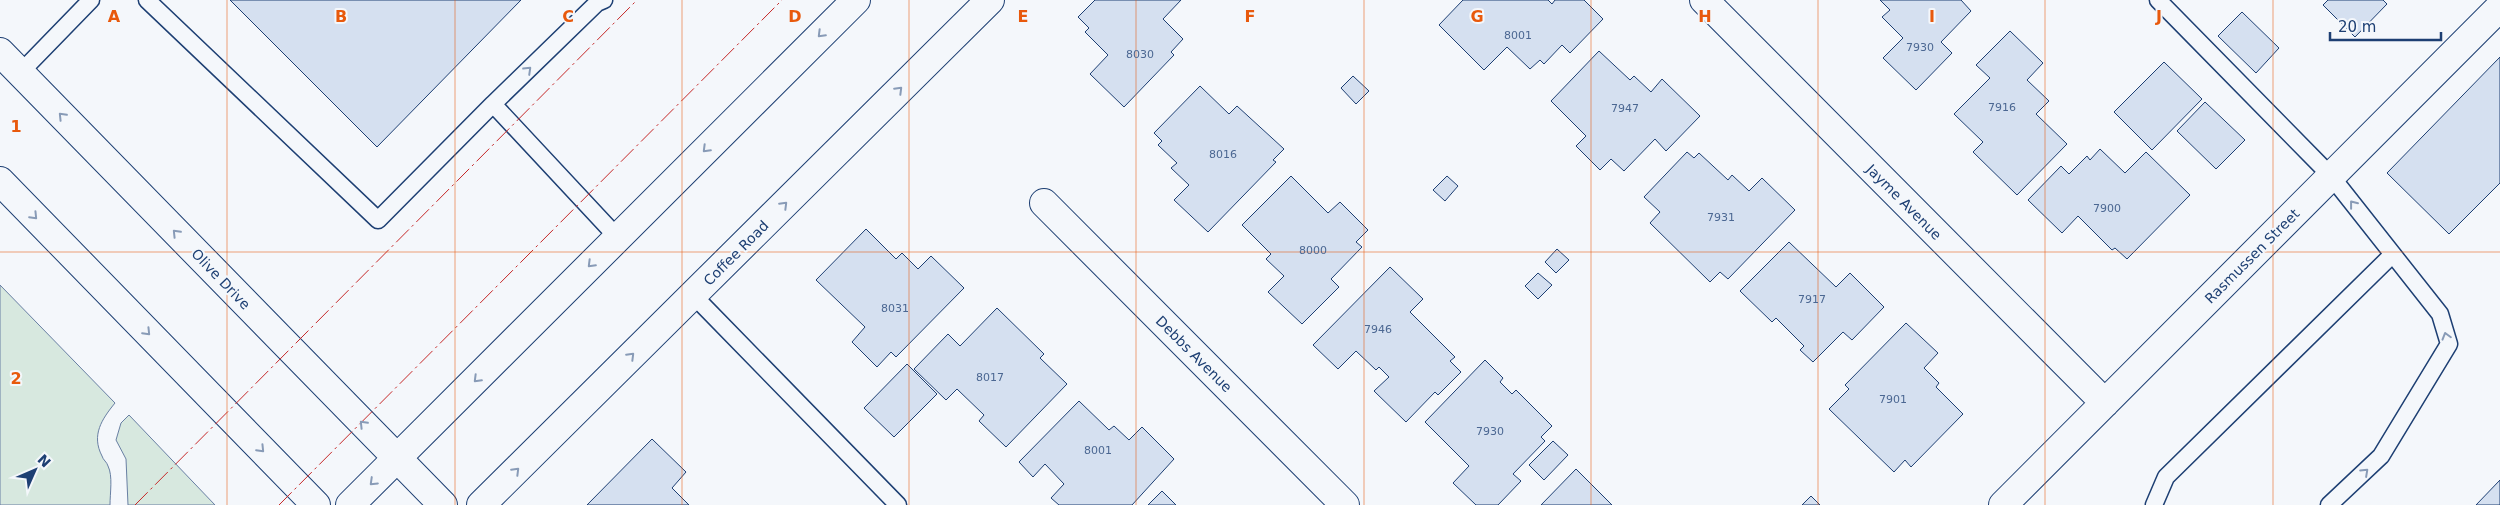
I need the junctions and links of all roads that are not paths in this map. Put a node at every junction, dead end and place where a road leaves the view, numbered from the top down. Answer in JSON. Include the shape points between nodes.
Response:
{"nodes":[{"id":1,"x":91,"y":0,"type":"edge"},
{"id":2,"x":147,"y":0,"type":"edge"},
{"id":3,"x":856,"y":0,"type":"edge"},
{"id":4,"x":990,"y":0,"type":"edge"},
{"id":5,"x":1704,"y":0,"type":"edge"},
{"id":6,"x":2158,"y":0,"type":"edge"},
{"id":7,"x":598,"y":1,"type":"edge"},
{"id":8,"x":2500,"y":7,"type":"edge"},
{"id":9,"x":0,"y":52,"type":"edge"},
{"id":10,"x":20,"y":73,"type":"junction"},
{"id":11,"x":493,"y":104,"type":"junction"},
{"id":12,"x":2331,"y":176,"type":"junction"},
{"id":13,"x":0,"y":181,"type":"edge"},
{"id":14,"x":1044,"y":203,"type":"dead end"},
{"id":15,"x":618,"y":238,"type":"junction"},
{"id":16,"x":2392,"y":255,"type":"junction"},
{"id":17,"x":692,"y":296,"type":"junction"},
{"id":18,"x":2105,"y":403,"type":"junction"},
{"id":19,"x":397,"y":459,"type":"junction"},
{"id":20,"x":316,"y":505,"type":"edge"},
{"id":21,"x":350,"y":505,"type":"edge"},
{"id":22,"x":443,"y":505,"type":"edge"},
{"id":23,"x":481,"y":505,"type":"edge"},
{"id":24,"x":898,"y":505,"type":"edge"},
{"id":25,"x":1345,"y":505,"type":"edge"},
{"id":26,"x":2003,"y":505,"type":"edge"},
{"id":27,"x":2154,"y":505,"type":"edge"},
{"id":28,"x":2329,"y":505,"type":"edge"}],
"edges":[{"from":1,"to":10,"type":"lane"},
{"from":2,"to":11,"type":"lane","via":[[378,220]]},
{"from":3,"to":15,"type":"main road","one_way":true},
{"from":17,"to":4,"type":"main road","name":"Coffee Road","one_way":true},
{"from":5,"to":18,"type":"main road","name":"Jayme Avenue"},
{"from":6,"to":12,"type":"lane"},
{"from":11,"to":7,"type":"lane","one_way":true},
{"from":8,"to":12,"type":"main road","name":"Rasmussen Street"},
{"from":9,"to":10,"type":"main road","name":"Olive Drive"},
{"from":19,"to":10,"type":"main road","name":"Olive Drive","one_way":true},
{"from":11,"to":15,"type":"lane"},
{"from":16,"to":12,"type":"lane","one_way":true},
{"from":12,"to":18,"type":"main road","name":"Rasmussen Street"},
{"from":13,"to":20,"type":"main road","one_way":true},
{"from":14,"to":25,"type":"main road","name":"Debbs Avenue"},
{"from":15,"to":19,"type":"main road","one_way":true},
{"from":16,"to":27,"type":"lane","via":[[2166,477]]},
{"from":28,"to":16,"type":"lane","one_way":true,"via":[[2381,456],[2449,344],[2440,314]]},
{"from":23,"to":17,"type":"main road","name":"Coffee Road","one_way":true},
{"from":17,"to":24,"type":"lane"},
{"from":18,"to":26,"type":"main road","name":"Rasmussen Street"},
{"from":19,"to":21,"type":"main road","one_way":true},
{"from":19,"to":22,"type":"main road","name":"Olive Drive"}]}
